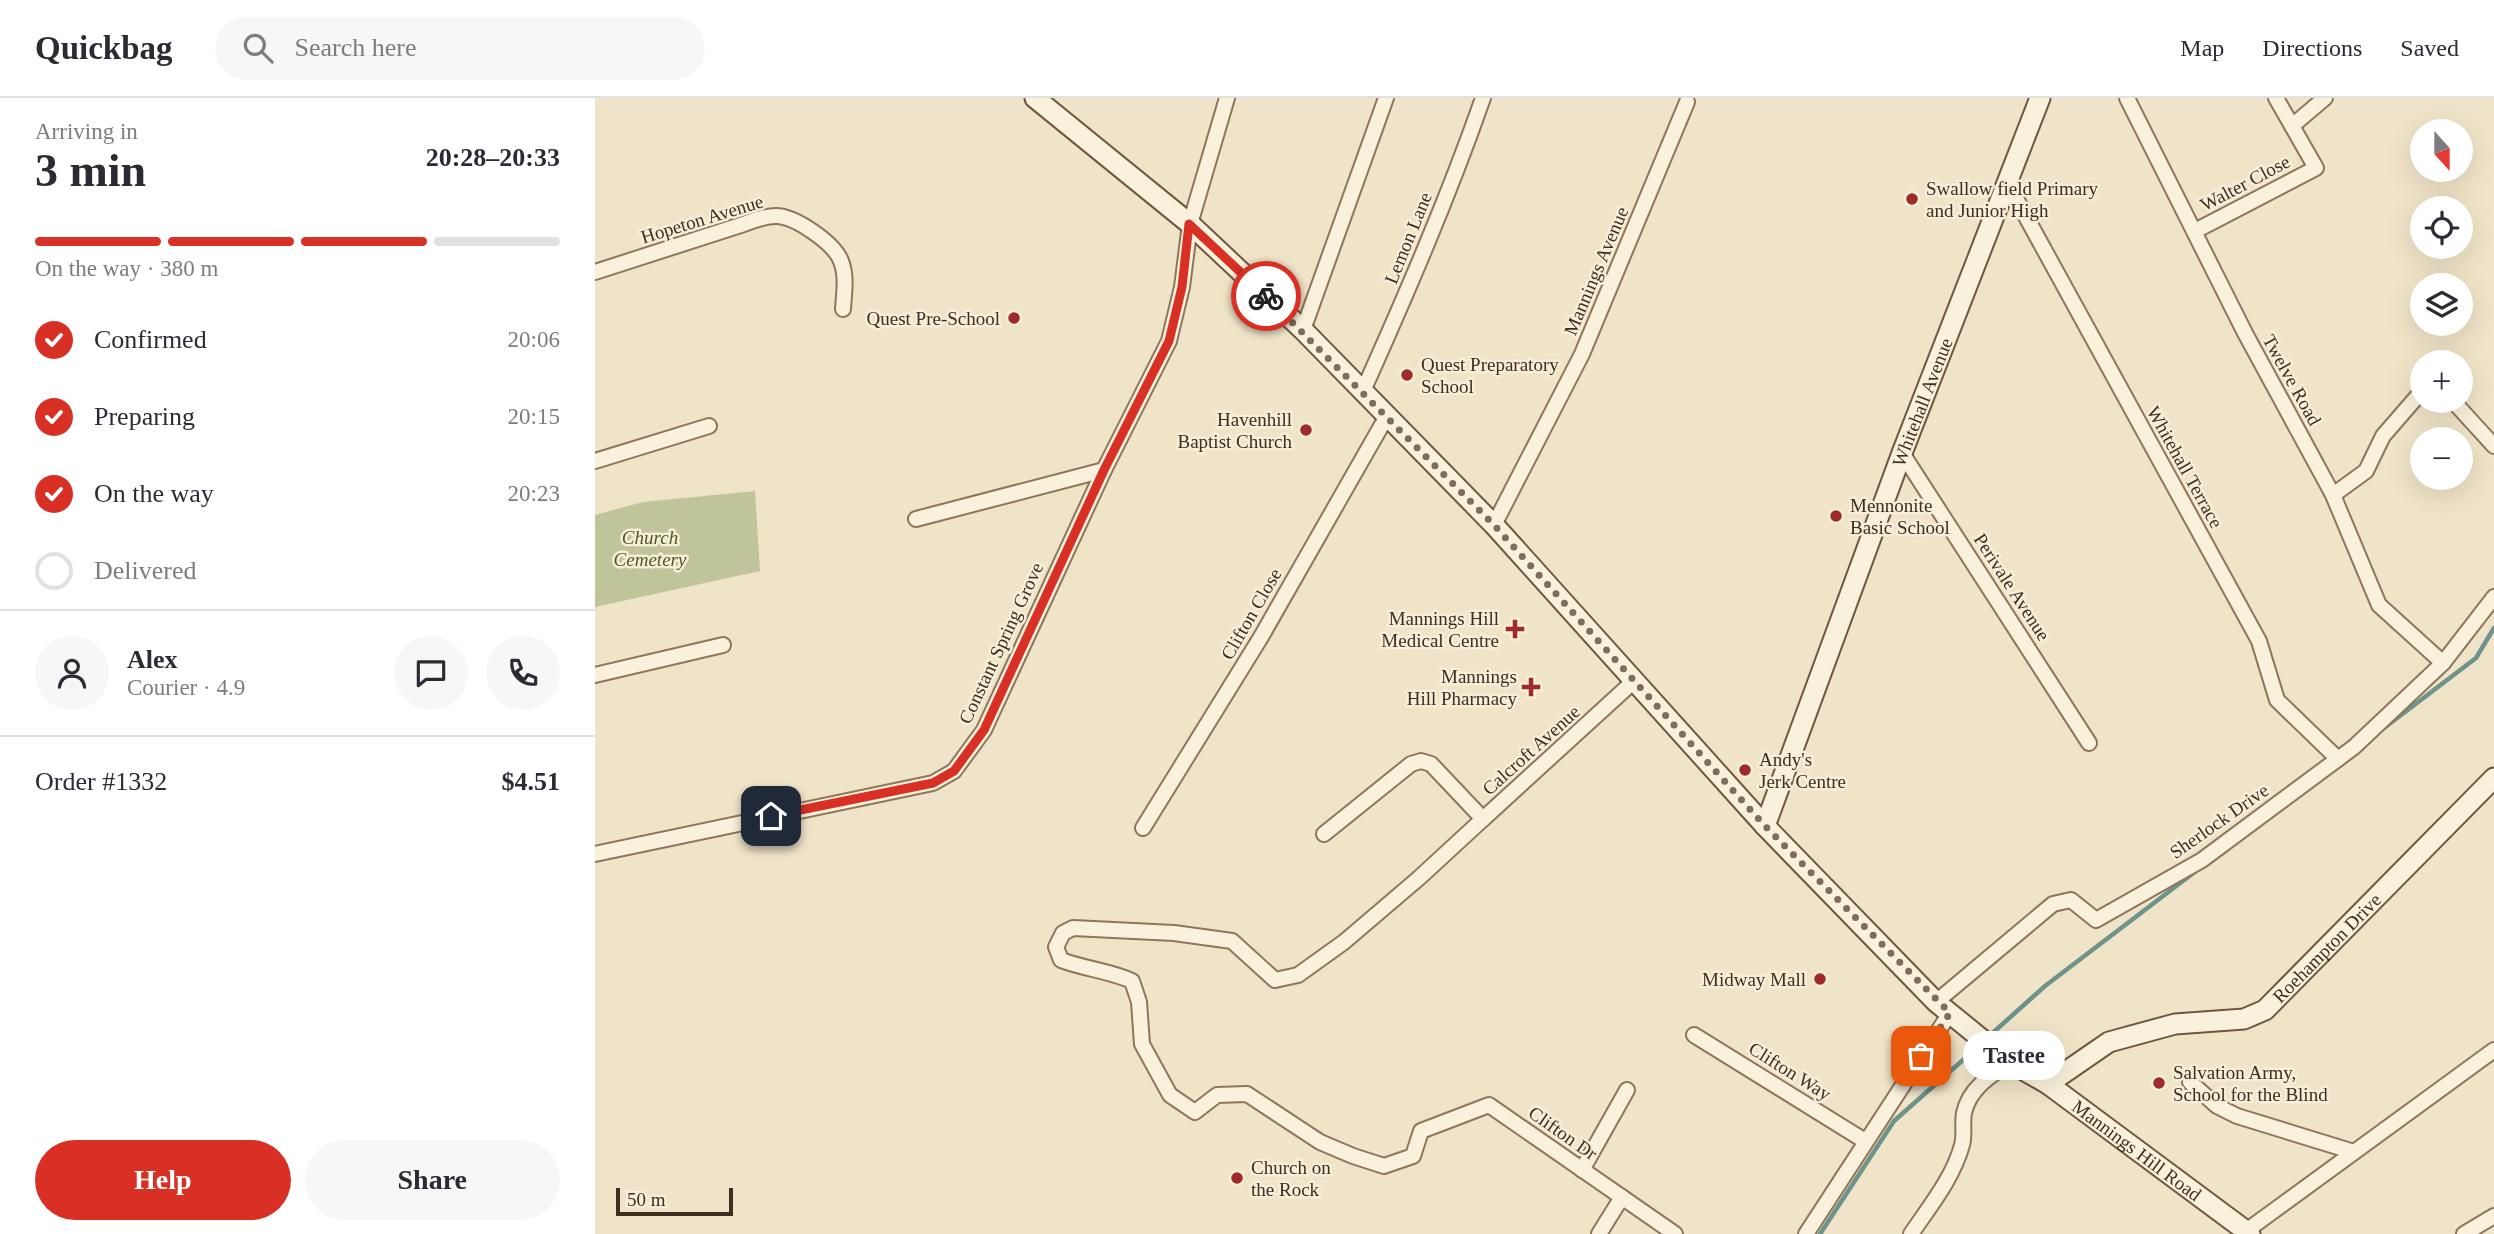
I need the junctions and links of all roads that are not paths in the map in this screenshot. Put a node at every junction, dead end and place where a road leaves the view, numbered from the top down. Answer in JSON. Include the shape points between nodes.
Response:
{"nodes":[{"id":1,"x":1035,"y":98,"type":"edge"},
{"id":2,"x":1227,"y":98,"type":"edge"},
{"id":3,"x":1386,"y":98,"type":"edge"},
{"id":4,"x":1483,"y":98,"type":"edge"},
{"id":5,"x":2040,"y":98,"type":"edge"},
{"id":6,"x":2127,"y":98,"type":"edge"},
{"id":7,"x":2276,"y":98,"type":"edge"},
{"id":8,"x":2325,"y":98,"type":"edge"},
{"id":9,"x":1687,"y":103,"type":"dead end"},
{"id":10,"x":2292,"y":126,"type":"junction"},
{"id":11,"x":2007,"y":182,"type":"junction"},
{"id":12,"x":1189,"y":224,"type":"junction"},
{"id":13,"x":2195,"y":231,"type":"junction"},
{"id":14,"x":595,"y":272,"type":"edge"},
{"id":15,"x":843,"y":309,"type":"dead end"},
{"id":16,"x":1303,"y":330,"type":"junction"},
{"id":17,"x":1363,"y":391,"type":"junction"},
{"id":18,"x":2410,"y":405,"type":"edge"},
{"id":19,"x":2464,"y":413,"type":"edge"},
{"id":20,"x":1387,"y":416,"type":"junction"},
{"id":21,"x":709,"y":426,"type":"dead end"},
{"id":22,"x":2494,"y":446,"type":"edge"},
{"id":23,"x":1902,"y":453,"type":"junction"},
{"id":24,"x":595,"y":461,"type":"edge"},
{"id":25,"x":1104,"y":470,"type":"junction"},
{"id":26,"x":2333,"y":495,"type":"junction"},
{"id":27,"x":916,"y":519,"type":"dead end"},
{"id":28,"x":1494,"y":525,"type":"junction"},
{"id":29,"x":2494,"y":597,"type":"edge"},
{"id":30,"x":723,"y":645,"type":"dead end"},
{"id":31,"x":2443,"y":663,"type":"junction"},
{"id":32,"x":595,"y":674,"type":"edge"},
{"id":33,"x":1634,"y":681,"type":"junction"},
{"id":34,"x":2089,"y":743,"type":"dead end"},
{"id":35,"x":2337,"y":759,"type":"junction"},
{"id":36,"x":2494,"y":778,"type":"edge"},
{"id":37,"x":1483,"y":819,"type":"junction"},
{"id":38,"x":1765,"y":826,"type":"junction"},
{"id":39,"x":1143,"y":828,"type":"dead end"},
{"id":40,"x":1324,"y":834,"type":"dead end"},
{"id":41,"x":595,"y":854,"type":"edge"},
{"id":42,"x":1949,"y":1012,"type":"junction"},
{"id":43,"x":1694,"y":1035,"type":"dead end"},
{"id":44,"x":2494,"y":1050,"type":"edge"},
{"id":45,"x":2011,"y":1063,"type":"junction"},
{"id":46,"x":2190,"y":1082,"type":"dead end"},
{"id":47,"x":2048,"y":1084,"type":"junction"},
{"id":48,"x":1627,"y":1090,"type":"dead end"},
{"id":49,"x":1865,"y":1141,"type":"junction"},
{"id":50,"x":2354,"y":1152,"type":"junction"},
{"id":51,"x":1582,"y":1170,"type":"junction"},
{"id":52,"x":1622,"y":1197,"type":"junction"},
{"id":53,"x":2494,"y":1216,"type":"edge"},
{"id":54,"x":2246,"y":1233,"type":"edge"},
{"id":55,"x":1599,"y":1234,"type":"edge"},
{"id":56,"x":1675,"y":1234,"type":"edge"},
{"id":57,"x":1806,"y":1234,"type":"edge"},
{"id":58,"x":1911,"y":1234,"type":"edge"},
{"id":59,"x":2464,"y":1234,"type":"edge"}],
"edges":[{"from":1,"to":12,"type":"main road","name":"Mannings Hill Road"},
{"from":2,"to":12,"type":"street","name":"Constant Spring Grove"},
{"from":3,"to":16,"type":"street"},
{"from":4,"to":17,"type":"street","name":"Lemon Lane","via":[[1461,163]]},
{"from":5,"to":11,"type":"main road","name":"Whitehall Avenue"},
{"from":6,"to":13,"type":"street","name":"Twelve Road"},
{"from":7,"to":10,"type":"street","name":"Walter Close"},
{"from":8,"to":10,"type":"street"},
{"from":9,"to":28,"type":"street","name":"Mannings Avenue","via":[[1582,354]]},
{"from":10,"to":13,"type":"street","name":"Walter Close","via":[[2315,168]]},
{"from":11,"to":23,"type":"main road","name":"Whitehall Avenue"},
{"from":11,"to":35,"type":"street","name":"Whitehall Terrace","via":[[2259,641],[2277,700]]},
{"from":12,"to":16,"type":"main road","name":"Mannings Hill Road"},
{"from":12,"to":25,"type":"street","name":"Constant Spring Grove","via":[[1182,287],[1169,341]]},
{"from":13,"to":26,"type":"street","name":"Twelve Road"},
{"from":14,"to":15,"type":"street","name":"Hopeton Avenue","via":[[779,216],[803,226],[836,251],[845,277]]},
{"from":16,"to":17,"type":"main road","name":"Mannings Hill Road"},
{"from":17,"to":20,"type":"main road","name":"Mannings Hill Road"},
{"from":18,"to":26,"type":"street","via":[[2383,436],[2366,471]]},
{"from":19,"to":22,"type":"street"},
{"from":20,"to":28,"type":"main road","name":"Mannings Hill Road"},
{"from":20,"to":39,"type":"street","name":"Clifton Close","via":[[1261,637]]},
{"from":21,"to":24,"type":"street"},
{"from":23,"to":34,"type":"street","name":"Perivale Avenue"},
{"from":23,"to":38,"type":"main road","name":"Whitehall Avenue"},
{"from":25,"to":27,"type":"street"},
{"from":25,"to":41,"type":"street","name":"Constant Spring Grove","via":[[984,730],[954,771],[933,783]]},
{"from":26,"to":31,"type":"street","name":"Twelve Road","via":[[2379,605]]},
{"from":28,"to":33,"type":"main road","name":"Mannings Hill Road"},
{"from":29,"to":31,"type":"street","name":"Sherlock Drive"},
{"from":30,"to":32,"type":"street"},
{"from":31,"to":35,"type":"street","name":"Sherlock Drive"},
{"from":33,"to":37,"type":"street","name":"Calcroft Avenue"},
{"from":33,"to":38,"type":"main road","name":"Mannings Hill Road"},
{"from":35,"to":42,"type":"street","name":"Sherlock Drive","via":[[2202,860],[2096,920],[2071,900],[2053,904]]},
{"from":36,"to":47,"type":"main road","name":"Roehampton Drive","via":[[2265,1010],[2244,1019],[2175,1024],[2109,1042]]},
{"from":37,"to":40,"type":"street","name":"Calcroft Avenue","via":[[1431,764],[1421,761],[1411,764]]},
{"from":37,"to":51,"type":"street","name":"Clifton Dr","via":[[1353,934],[1298,975],[1275,981],[1232,941],[1203,936],[1073,928],[1063,933],[1056,947],[1061,960],[1132,981],[1139,1002],[1142,1044],[1170,1095],[1195,1112],[1217,1095],[1247,1094],[1320,1142],[1384,1166],[1413,1156],[1422,1131],[1489,1105]]},
{"from":38,"to":42,"type":"main road","name":"Mannings Hill Road"},
{"from":42,"to":45,"type":"main road","name":"Mannings Hill Road"},
{"from":42,"to":49,"type":"street"},
{"from":43,"to":49,"type":"street","name":"Clifton Way"},
{"from":44,"to":50,"type":"street"},
{"from":45,"to":47,"type":"main road","name":"Mannings Hill Road"},
{"from":45,"to":58,"type":"street","via":[[1972,1093],[1964,1112],[1963,1144],[1946,1184]]},
{"from":46,"to":50,"type":"street","via":[[2217,1106],[2237,1116]]},
{"from":47,"to":54,"type":"main road","name":"Mannings Hill Road"},
{"from":48,"to":51,"type":"street"},
{"from":49,"to":57,"type":"street"},
{"from":50,"to":54,"type":"street"},
{"from":51,"to":52,"type":"street","name":"Clifton Dr"},
{"from":52,"to":55,"type":"street"},
{"from":52,"to":56,"type":"street","name":"Clifton Dr"},
{"from":53,"to":59,"type":"street"}]}
